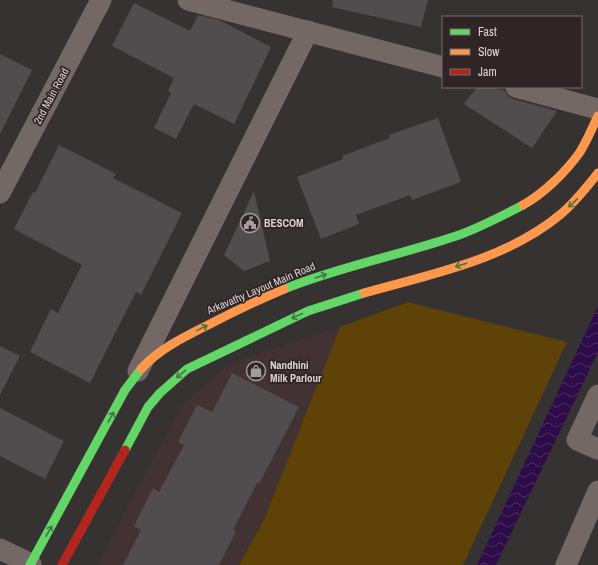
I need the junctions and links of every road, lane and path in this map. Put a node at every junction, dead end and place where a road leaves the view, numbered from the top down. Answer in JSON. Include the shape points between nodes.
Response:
{"nodes":[{"id":1,"x":102,"y":0,"type":"edge"},
{"id":2,"x":188,"y":0,"type":"edge"},
{"id":3,"x":308,"y":31,"type":"junction"},
{"id":4,"x":442,"y":67,"type":"edge"},
{"id":5,"x":520,"y":88,"type":"edge"},
{"id":6,"x":598,"y":109,"type":"edge"},
{"id":7,"x":598,"y":116,"type":"edge"},
{"id":8,"x":598,"y":173,"type":"edge"},
{"id":9,"x":0,"y":193,"type":"edge"},
{"id":10,"x":134,"y":378,"type":"junction"},
{"id":11,"x":598,"y":395,"type":"edge"},
{"id":12,"x":598,"y":449,"type":"edge"},
{"id":13,"x":598,"y":490,"type":"edge"},
{"id":14,"x":0,"y":549,"type":"edge"},
{"id":15,"x":30,"y":565,"type":"edge"},
{"id":16,"x":62,"y":565,"type":"edge"},
{"id":17,"x":566,"y":565,"type":"edge"}],
"edges":[{"from":1,"to":9,"type":"street","name":"2nd Main Road"},
{"from":2,"to":3,"type":"street"},
{"from":3,"to":4,"type":"street"},
{"from":3,"to":10,"type":"street"},
{"from":5,"to":6,"type":"street"},
{"from":10,"to":7,"type":"main road","name":"Arkavathy Layout Main Road","one_way":true,"via":[[148,362],[191,333],[266,298],[322,275],[468,232],[513,212],[540,195],[565,171],[578,156]]},
{"from":8,"to":16,"type":"main road","one_way":true,"via":[[582,194],[557,217],[508,248],[472,262],[308,311],[187,369],[148,407]]},
{"from":15,"to":10,"type":"main road","name":"Arkavathy Layout Main Road","one_way":true},
{"from":11,"to":12,"type":"street","via":[[577,440]]},
{"from":13,"to":17,"type":"street"},
{"from":14,"to":15,"type":"street"}]}
